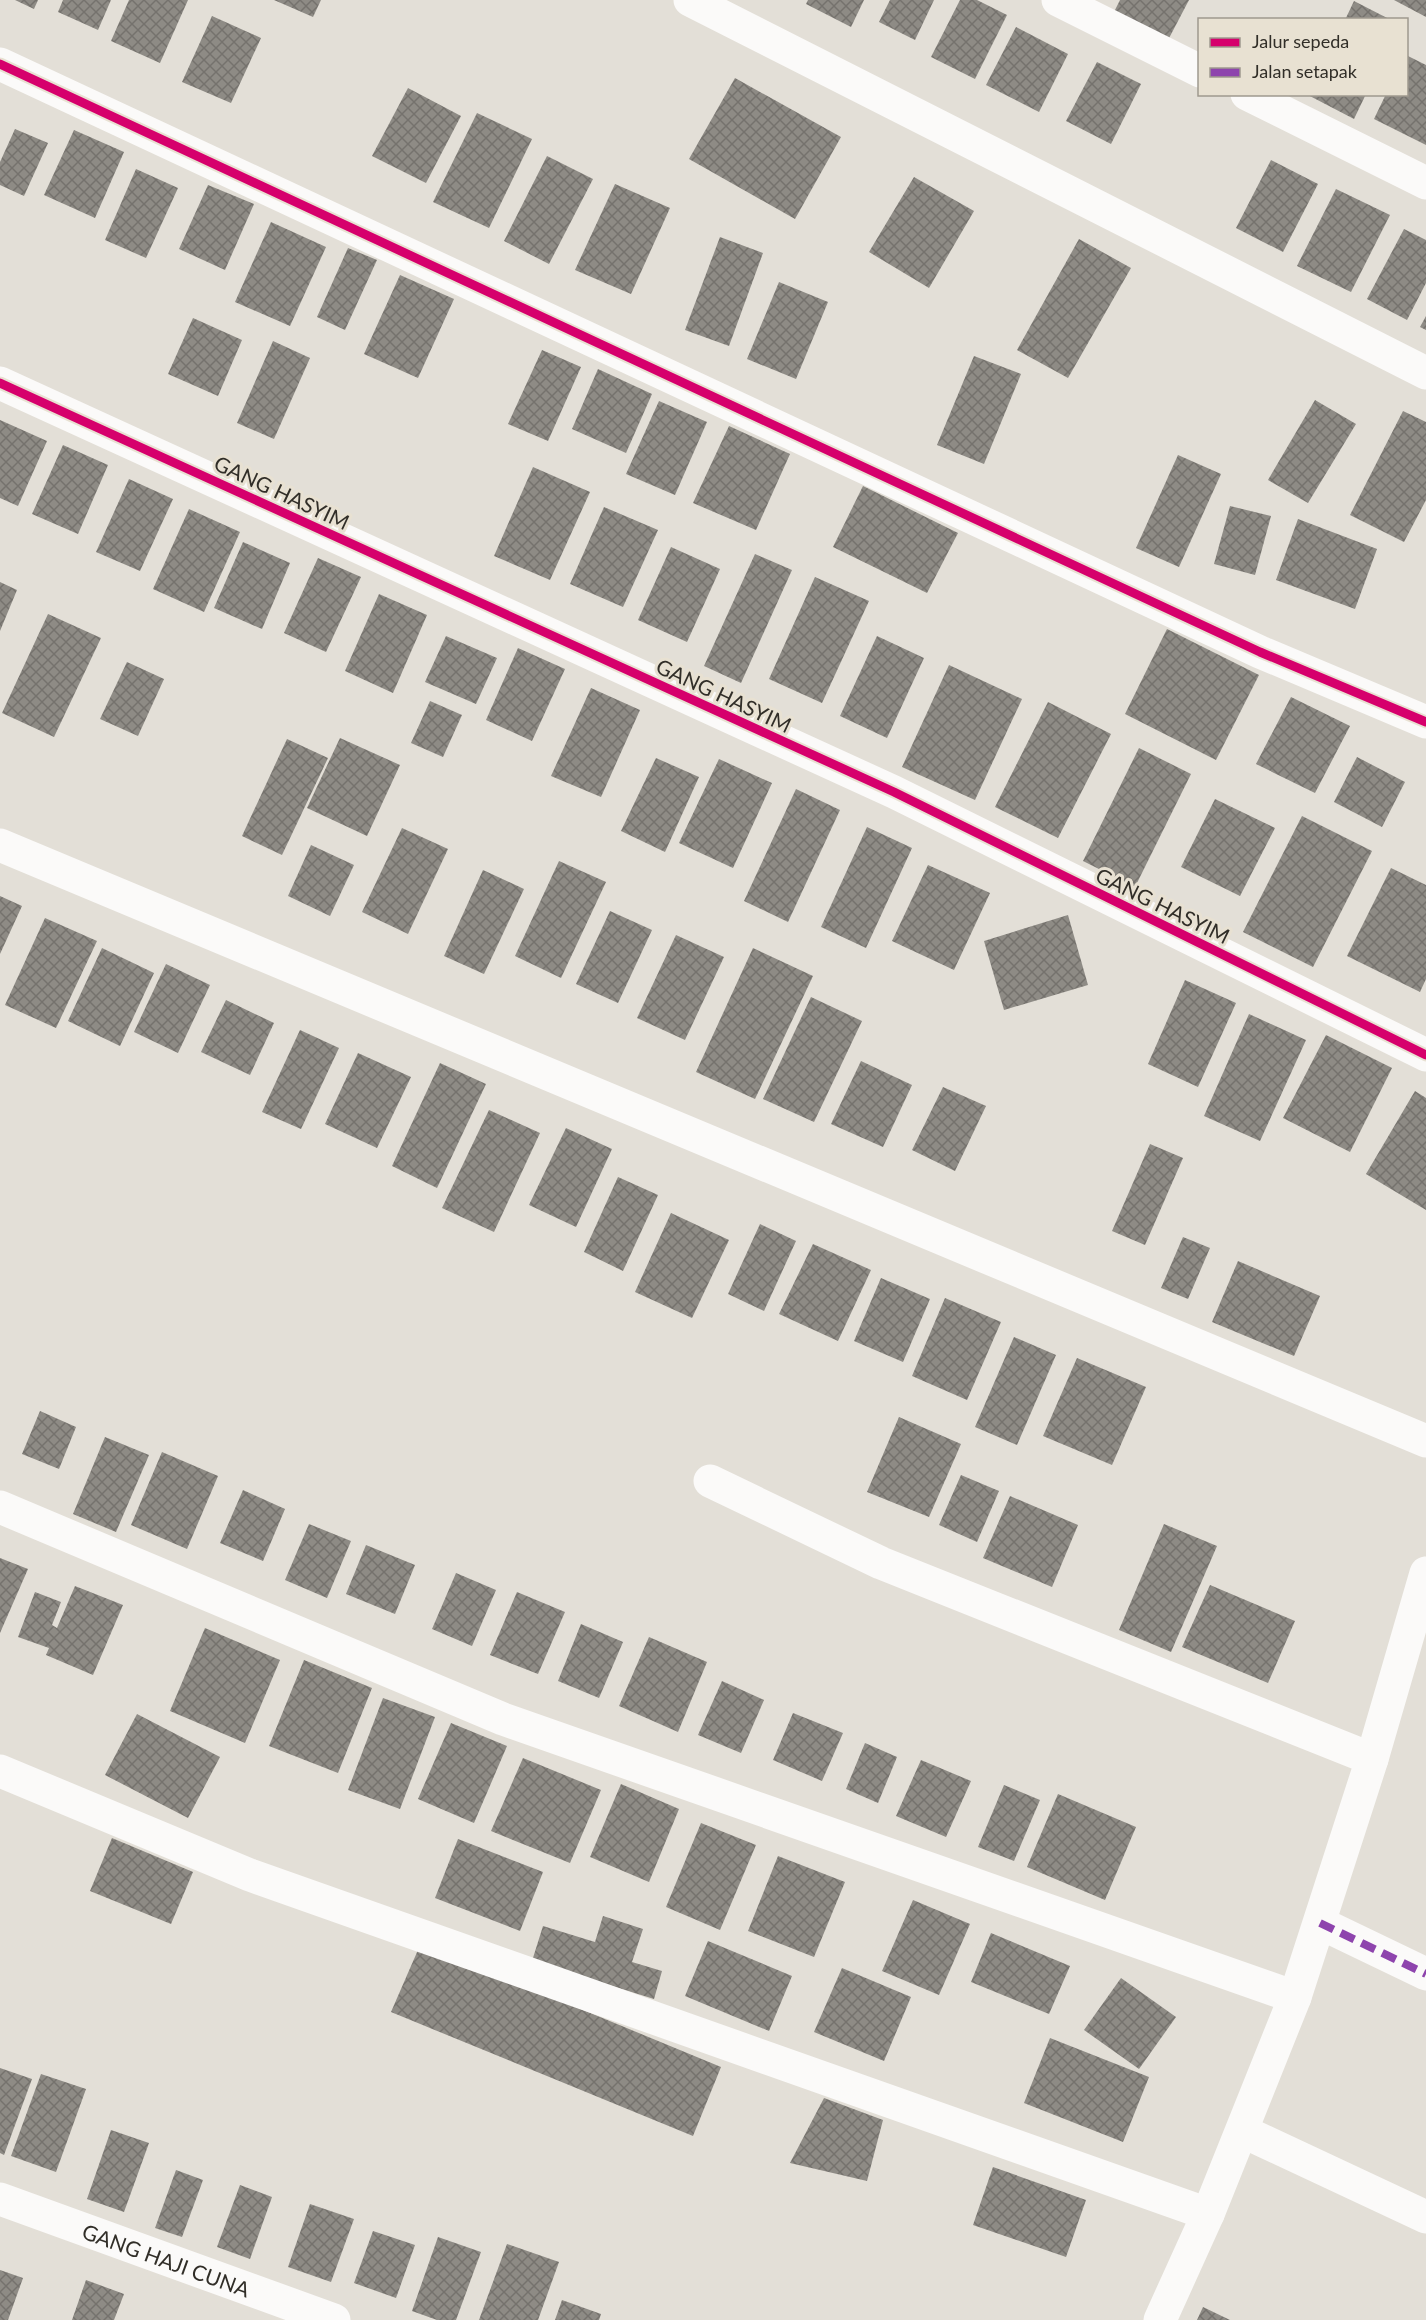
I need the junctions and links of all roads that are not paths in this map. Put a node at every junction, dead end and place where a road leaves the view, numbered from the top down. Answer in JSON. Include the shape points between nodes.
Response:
{"nodes":[{"id":1,"x":690,"y":0,"type":"edge"},
{"id":2,"x":1058,"y":0,"type":"edge"},
{"id":3,"x":0,"y":64,"type":"edge"},
{"id":4,"x":1198,"y":70,"type":"edge"},
{"id":5,"x":1252,"y":96,"type":"edge"},
{"id":6,"x":1426,"y":183,"type":"edge"},
{"id":7,"x":1426,"y":373,"type":"edge"},
{"id":8,"x":0,"y":383,"type":"edge"},
{"id":9,"x":1426,"y":722,"type":"edge"},
{"id":10,"x":0,"y":845,"type":"edge"},
{"id":11,"x":1426,"y":1055,"type":"edge"},
{"id":12,"x":1426,"y":1441,"type":"edge"},
{"id":13,"x":710,"y":1481,"type":"dead end"},
{"id":14,"x":0,"y":1507,"type":"edge"},
{"id":15,"x":1426,"y":1574,"type":"edge"},
{"id":16,"x":1372,"y":1759,"type":"junction"},
{"id":17,"x":0,"y":1772,"type":"edge"},
{"id":18,"x":1320,"y":1923,"type":"junction"},
{"id":19,"x":1426,"y":1974,"type":"edge"},
{"id":20,"x":1295,"y":1997,"type":"junction"},
{"id":21,"x":1242,"y":2131,"type":"junction"},
{"id":22,"x":0,"y":2199,"type":"edge"},
{"id":23,"x":1208,"y":2214,"type":"junction"},
{"id":24,"x":1426,"y":2217,"type":"edge"},
{"id":25,"x":334,"y":2320,"type":"edge"},
{"id":26,"x":1160,"y":2320,"type":"edge"}],
"edges":[{"from":1,"to":7,"type":"street"},
{"from":2,"to":4,"type":"street"},
{"from":3,"to":9,"type":"street","via":[[1260,652]]},
{"from":5,"to":6,"type":"street"},
{"from":8,"to":11,"type":"street","name":"GANG HASYIM","via":[[894,792]]},
{"from":10,"to":12,"type":"street"},
{"from":13,"to":16,"type":"street","via":[[881,1563]]},
{"from":14,"to":20,"type":"street","via":[[503,1719]]},
{"from":15,"to":16,"type":"street"},
{"from":16,"to":18,"type":"street"},
{"from":17,"to":23,"type":"street","via":[[250,1875]]},
{"from":18,"to":19,"type":"street"},
{"from":18,"to":20,"type":"street"},
{"from":20,"to":21,"type":"street"},
{"from":21,"to":23,"type":"street"},
{"from":21,"to":24,"type":"street"},
{"from":22,"to":25,"type":"street","name":"GANG HAJI CUNA"},
{"from":23,"to":26,"type":"street"}]}
